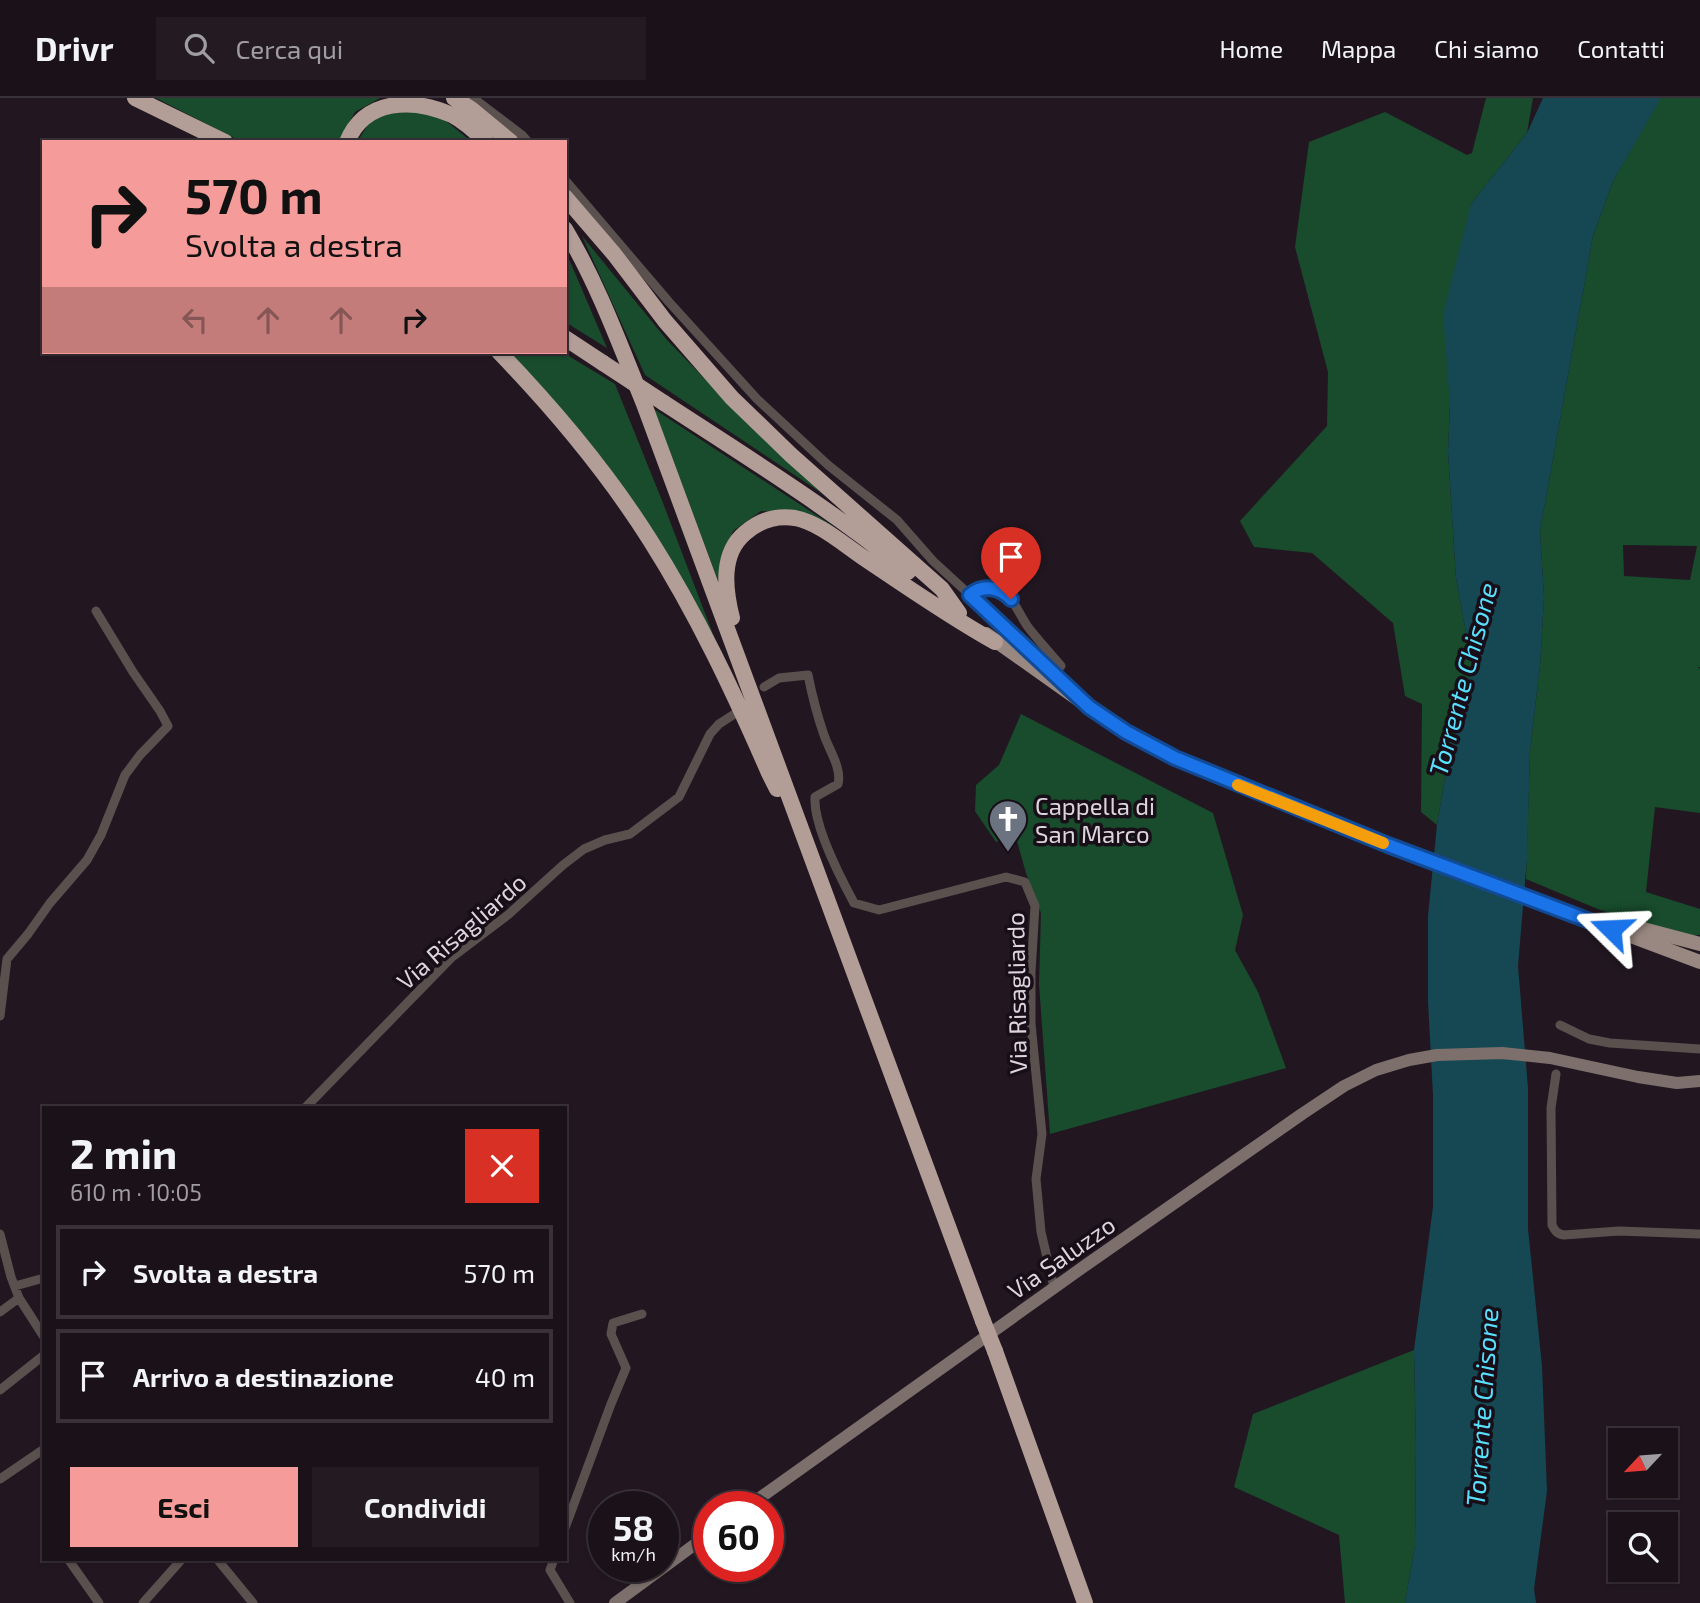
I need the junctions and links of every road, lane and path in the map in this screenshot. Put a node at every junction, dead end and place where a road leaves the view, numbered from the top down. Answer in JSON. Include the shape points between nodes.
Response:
{"nodes":[{"id":1,"x":135,"y":98,"type":"edge"},
{"id":2,"x":442,"y":98,"type":"edge"},
{"id":3,"x":454,"y":98,"type":"edge"},
{"id":4,"x":473,"y":98,"type":"edge"},
{"id":5,"x":221,"y":140,"type":"edge"},
{"id":6,"x":348,"y":140,"type":"edge"},
{"id":7,"x":484,"y":140,"type":"edge"},
{"id":8,"x":495,"y":140,"type":"edge"},
{"id":9,"x":509,"y":140,"type":"edge"},
{"id":10,"x":526,"y":140,"type":"edge"},
{"id":11,"x":567,"y":182,"type":"edge"},
{"id":12,"x":567,"y":199,"type":"edge"},
{"id":13,"x":567,"y":233,"type":"edge"},
{"id":14,"x":567,"y":246,"type":"edge"},
{"id":15,"x":567,"y":339,"type":"edge"},
{"id":16,"x":501,"y":354,"type":"edge"},
{"id":17,"x":970,"y":595,"type":"junction"},
{"id":18,"x":96,"y":611,"type":"dead end"},
{"id":19,"x":959,"y":613,"type":"junction"},
{"id":20,"x":995,"y":642,"type":"junction"},
{"id":21,"x":1061,"y":666,"type":"dead end"},
{"id":22,"x":764,"y":687,"type":"dead end"},
{"id":23,"x":1089,"y":707,"type":"junction"},
{"id":24,"x":736,"y":713,"type":"dead end"},
{"id":25,"x":779,"y":781,"type":"junction"},
{"id":26,"x":1589,"y":920,"type":"junction"},
{"id":27,"x":1700,"y":944,"type":"edge"},
{"id":28,"x":1700,"y":962,"type":"edge"},
{"id":29,"x":0,"y":1016,"type":"edge"},
{"id":30,"x":1560,"y":1025,"type":"dead end"},
{"id":31,"x":1700,"y":1049,"type":"edge"},
{"id":32,"x":1556,"y":1074,"type":"dead end"},
{"id":33,"x":1700,"y":1081,"type":"edge"},
{"id":34,"x":307,"y":1106,"type":"edge"},
{"id":35,"x":0,"y":1234,"type":"edge"},
{"id":36,"x":1700,"y":1234,"type":"edge"},
{"id":37,"x":42,"y":1279,"type":"edge"},
{"id":38,"x":15,"y":1286,"type":"junction"},
{"id":39,"x":1054,"y":1287,"type":"junction"},
{"id":40,"x":19,"y":1298,"type":"junction"},
{"id":41,"x":0,"y":1312,"type":"edge"},
{"id":42,"x":642,"y":1314,"type":"dead end"},
{"id":43,"x":42,"y":1334,"type":"edge"},
{"id":44,"x":991,"y":1353,"type":"junction"},
{"id":45,"x":42,"y":1357,"type":"edge"},
{"id":46,"x":0,"y":1390,"type":"edge"},
{"id":47,"x":42,"y":1450,"type":"edge"},
{"id":48,"x":0,"y":1479,"type":"edge"},
{"id":49,"x":769,"y":1491,"type":"edge"},
{"id":50,"x":567,"y":1523,"type":"edge"},
{"id":51,"x":693,"y":1546,"type":"edge"},
{"id":52,"x":69,"y":1561,"type":"edge"},
{"id":53,"x":180,"y":1561,"type":"edge"},
{"id":54,"x":219,"y":1561,"type":"edge"},
{"id":55,"x":553,"y":1561,"type":"edge"},
{"id":56,"x":99,"y":1603,"type":"edge"},
{"id":57,"x":143,"y":1603,"type":"edge"},
{"id":58,"x":253,"y":1603,"type":"edge"},
{"id":59,"x":570,"y":1603,"type":"edge"},
{"id":60,"x":615,"y":1603,"type":"edge"},
{"id":61,"x":1076,"y":1603,"type":"edge"},
{"id":62,"x":1085,"y":1603,"type":"edge"}],
"edges":[{"from":1,"to":5,"type":"highway"},
{"from":2,"to":8,"type":"highway"},
{"from":3,"to":9,"type":"highway"},
{"from":4,"to":10,"type":"street"},
{"from":6,"to":7,"type":"highway","via":[[356,124],[374,108],[409,102],[451,114]]},
{"from":11,"to":17,"type":"street","via":[[757,399],[828,465],[897,520]]},
{"from":12,"to":19,"type":"highway","via":[[732,398],[942,589]]},
{"from":13,"to":25,"type":"highway","via":[[607,311],[645,404]]},
{"from":14,"to":25,"type":"highway","via":[[601,313]]},
{"from":15,"to":19,"type":"highway","bridge":true,"via":[[793,486],[867,538]]},
{"from":16,"to":25,"type":"highway","via":[[569,429],[649,537],[725,675],[768,773]]},
{"from":17,"to":21,"type":"street","via":[[989,588],[1005,593]]},
{"from":17,"to":23,"type":"main road"},
{"from":18,"to":29,"type":"street","via":[[168,726],[125,775],[87,860],[7,959]]},
{"from":19,"to":20,"type":"main road"},
{"from":20,"to":23,"type":"main road"},
{"from":20,"to":25,"type":"highway","via":[[810,522],[784,517],[756,524],[741,536],[730,557],[727,595],[766,713]]},
{"from":22,"to":39,"type":"street","name":"Via Risagliardo","via":[[779,678],[808,675],[839,778],[838,784],[815,797],[816,814],[854,903],[879,910],[1006,877],[1025,881],[1035,906],[1031,1024],[1042,1134],[1036,1179],[1041,1232]]},
{"from":23,"to":26,"type":"main road","via":[[1175,758]]},
{"from":24,"to":34,"type":"street","name":"Via Risagliardo","via":[[710,734],[679,797],[630,834],[584,849],[563,865],[443,965]]},
{"from":25,"to":44,"type":"highway","bridge":true},
{"from":26,"to":27,"type":"main road"},
{"from":26,"to":28,"type":"main road"},
{"from":30,"to":31,"type":"street","via":[[1610,1043]]},
{"from":32,"to":36,"type":"street","via":[[1551,1108],[1552,1225],[1557,1233]]},
{"from":33,"to":39,"type":"main road","name":"Via Saluzzo","via":[[1677,1083],[1502,1053],[1437,1055],[1376,1070],[1302,1114]]},
{"from":35,"to":38,"type":"street"},
{"from":37,"to":38,"type":"street"},
{"from":38,"to":40,"type":"street"},
{"from":39,"to":49,"type":"main road","name":"Via Saluzzo"},
{"from":40,"to":41,"type":"street"},
{"from":40,"to":43,"type":"street"},
{"from":42,"to":50,"type":"street","via":[[613,1323],[611,1334],[626,1368]]},
{"from":44,"to":61,"type":"highway"},
{"from":44,"to":62,"type":"highway"},
{"from":45,"to":46,"type":"street"},
{"from":47,"to":48,"type":"street"},
{"from":51,"to":60,"type":"main road"},
{"from":52,"to":56,"type":"street"},
{"from":53,"to":57,"type":"street"},
{"from":54,"to":58,"type":"street"},
{"from":55,"to":59,"type":"street","via":[[550,1570]]}]}
